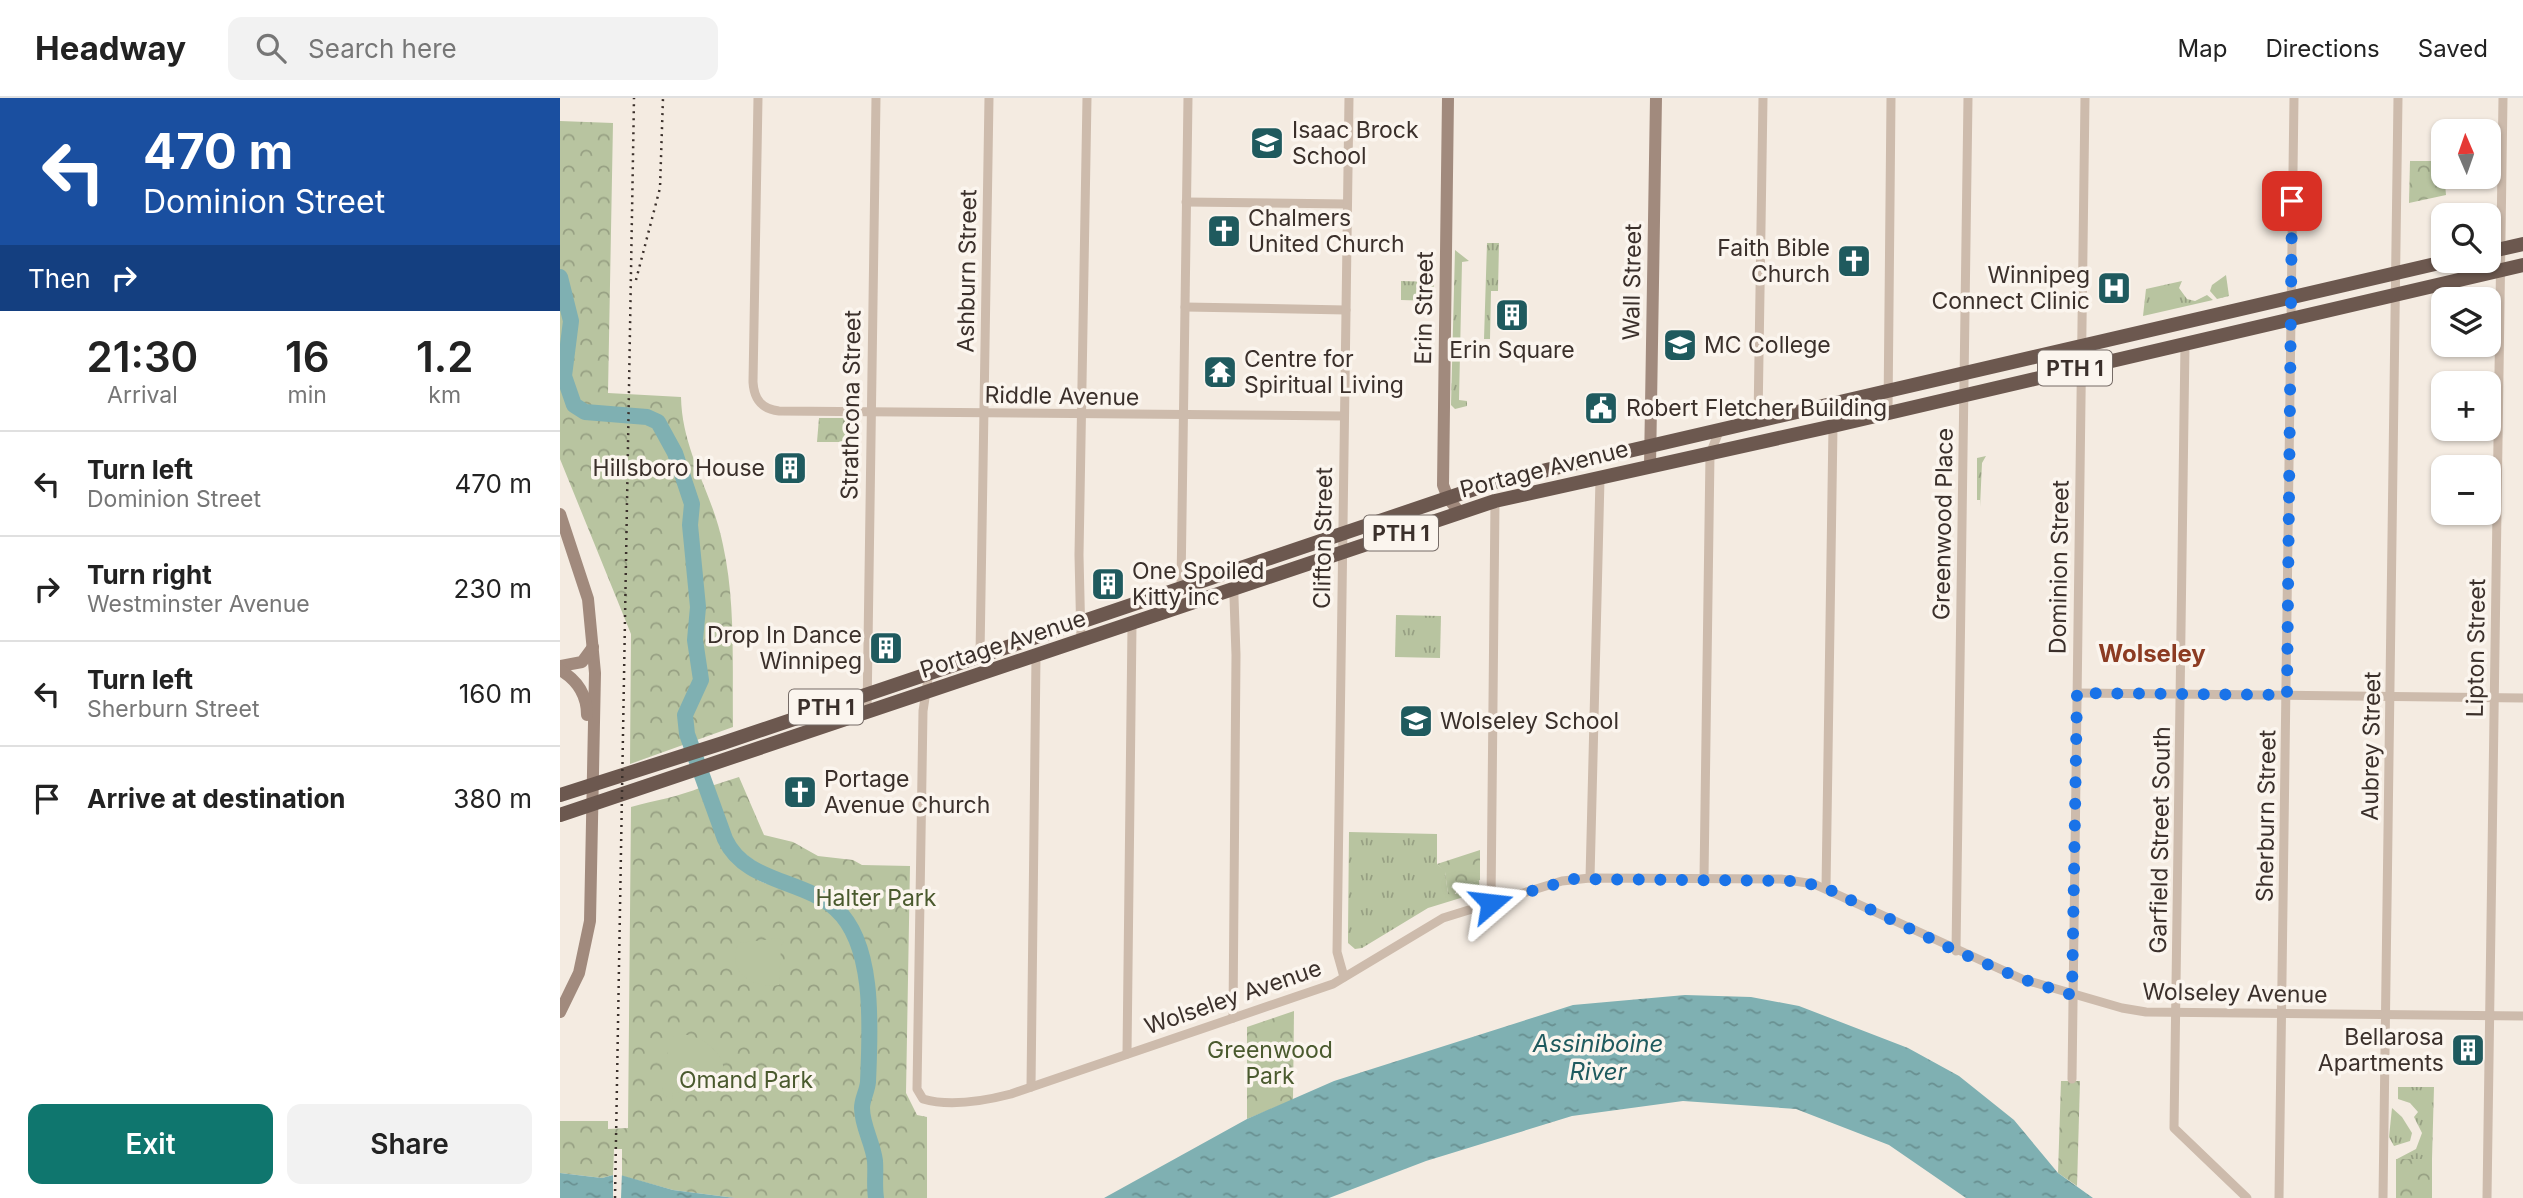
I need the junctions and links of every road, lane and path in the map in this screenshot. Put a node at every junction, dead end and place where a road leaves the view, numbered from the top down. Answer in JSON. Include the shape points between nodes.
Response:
{"nodes":[{"id":1,"x":758,"y":98,"type":"edge"},
{"id":2,"x":876,"y":98,"type":"edge"},
{"id":3,"x":989,"y":98,"type":"edge"},
{"id":4,"x":1087,"y":98,"type":"edge"},
{"id":5,"x":1188,"y":98,"type":"edge"},
{"id":6,"x":1349,"y":98,"type":"edge"},
{"id":7,"x":1448,"y":98,"type":"edge"},
{"id":8,"x":1656,"y":98,"type":"edge"},
{"id":9,"x":1763,"y":98,"type":"edge"},
{"id":10,"x":1891,"y":98,"type":"edge"},
{"id":11,"x":1968,"y":98,"type":"edge"},
{"id":12,"x":2085,"y":98,"type":"edge"},
{"id":13,"x":2294,"y":98,"type":"edge"},
{"id":14,"x":2398,"y":98,"type":"edge"},
{"id":15,"x":2503,"y":98,"type":"edge"},
{"id":16,"x":1186,"y":202,"type":"junction"},
{"id":17,"x":2497,"y":203,"type":"edge"},
{"id":18,"x":1347,"y":204,"type":"junction"},
{"id":19,"x":2523,"y":244,"type":"edge"},
{"id":20,"x":2501,"y":249,"type":"edge"},
{"id":21,"x":2431,"y":265,"type":"edge"},
{"id":22,"x":2523,"y":265,"type":"edge"},
{"id":23,"x":2501,"y":270,"type":"edge"},
{"id":24,"x":2395,"y":273,"type":"junction"},
{"id":25,"x":2487,"y":273,"type":"edge"},
{"id":26,"x":2500,"y":273,"type":"edge"},
{"id":27,"x":2395,"y":295,"type":"junction"},
{"id":28,"x":2291,"y":298,"type":"junction"},
{"id":29,"x":1185,"y":307,"type":"junction"},
{"id":30,"x":1346,"y":310,"type":"junction"},
{"id":31,"x":2290,"y":320,"type":"junction"},
{"id":32,"x":2185,"y":344,"type":"junction"},
{"id":33,"x":2081,"y":346,"type":"junction"},
{"id":34,"x":2080,"y":367,"type":"junction"},
{"id":35,"x":1965,"y":373,"type":"junction"},
{"id":36,"x":1888,"y":391,"type":"junction"},
{"id":37,"x":1964,"y":393,"type":"junction"},
{"id":38,"x":1888,"y":412,"type":"junction"},
{"id":39,"x":869,"y":413,"type":"junction"},
{"id":40,"x":984,"y":414,"type":"junction"},
{"id":41,"x":1182,"y":414,"type":"junction"},
{"id":42,"x":1082,"y":415,"type":"junction"},
{"id":43,"x":1344,"y":416,"type":"junction"},
{"id":44,"x":1758,"y":421,"type":"junction"},
{"id":45,"x":1833,"y":426,"type":"junction"},
{"id":46,"x":1720,"y":429,"type":"junction"},
{"id":47,"x":1651,"y":446,"type":"junction"},
{"id":48,"x":1710,"y":454,"type":"junction"},
{"id":49,"x":1650,"y":467,"type":"junction"},
{"id":50,"x":1600,"y":479,"type":"junction"},
{"id":51,"x":1448,"y":498,"type":"junction"},
{"id":52,"x":1495,"y":501,"type":"junction"},
{"id":53,"x":1460,"y":513,"type":"junction"},
{"id":54,"x":560,"y":514,"type":"edge"},
{"id":55,"x":1343,"y":533,"type":"junction"},
{"id":56,"x":1342,"y":553,"type":"junction"},
{"id":57,"x":1233,"y":569,"type":"junction"},
{"id":58,"x":1181,"y":586,"type":"junction"},
{"id":59,"x":1236,"y":589,"type":"junction"},
{"id":60,"x":1079,"y":622,"type":"junction"},
{"id":61,"x":1132,"y":625,"type":"junction"},
{"id":62,"x":1080,"y":642,"type":"junction"},
{"id":63,"x":594,"y":645,"type":"junction"},
{"id":64,"x":980,"y":655,"type":"junction"},
{"id":65,"x":1036,"y":656,"type":"junction"},
{"id":66,"x":560,"y":668,"type":"edge"},
{"id":67,"x":929,"y":671,"type":"junction"},
{"id":68,"x":866,"y":693,"type":"junction"},
{"id":69,"x":926,"y":693,"type":"junction"},
{"id":70,"x":2077,"y":693,"type":"junction"},
{"id":71,"x":2182,"y":695,"type":"junction"},
{"id":72,"x":2287,"y":695,"type":"junction"},
{"id":73,"x":2391,"y":696,"type":"junction"},
{"id":74,"x":2494,"y":698,"type":"junction"},
{"id":75,"x":2523,"y":698,"type":"edge"},
{"id":76,"x":867,"y":713,"type":"junction"},
{"id":77,"x":589,"y":763,"type":"junction"},
{"id":78,"x":560,"y":795,"type":"edge"},
{"id":79,"x":560,"y":815,"type":"edge"},
{"id":80,"x":588,"y":834,"type":"junction"},
{"id":81,"x":1590,"y":878,"type":"junction"},
{"id":82,"x":1704,"y":878,"type":"junction"},
{"id":83,"x":1826,"y":888,"type":"junction"},
{"id":84,"x":1491,"y":903,"type":"junction"},
{"id":85,"x":1956,"y":951,"type":"junction"},
{"id":86,"x":1344,"y":977,"type":"junction"},
{"id":87,"x":2072,"y":995,"type":"junction"},
{"id":88,"x":560,"y":998,"type":"edge"},
{"id":89,"x":560,"y":1012,"type":"edge"},
{"id":90,"x":2176,"y":1013,"type":"junction"},
{"id":91,"x":2281,"y":1014,"type":"junction"},
{"id":92,"x":2385,"y":1015,"type":"junction"},
{"id":93,"x":2490,"y":1016,"type":"junction"},
{"id":94,"x":2523,"y":1016,"type":"edge"},
{"id":95,"x":1233,"y":1018,"type":"junction"},
{"id":96,"x":1127,"y":1054,"type":"junction"},
{"id":97,"x":2071,"y":1079,"type":"dead end"},
{"id":98,"x":1031,"y":1087,"type":"junction"},
{"id":99,"x":2246,"y":1198,"type":"edge"},
{"id":100,"x":2279,"y":1198,"type":"edge"},
{"id":101,"x":2384,"y":1198,"type":"edge"},
{"id":102,"x":2487,"y":1198,"type":"edge"}],
"edges":[{"from":1,"to":39,"type":"street","name":"Riddle Avenue","via":[[753,388],[760,404],[779,411]]},
{"from":2,"to":39,"type":"street","name":"Strathcona Street"},
{"from":3,"to":40,"type":"street","name":"Ashburn Street"},
{"from":4,"to":42,"type":"street"},
{"from":5,"to":16,"type":"street"},
{"from":6,"to":18,"type":"street","name":"Clifton Street"},
{"from":7,"to":51,"type":"main road","name":"Erin Street","via":[[1442,447]]},
{"from":8,"to":47,"type":"main road","name":"Wall Street"},
{"from":9,"to":44,"type":"street"},
{"from":10,"to":36,"type":"street"},
{"from":11,"to":35,"type":"street","name":"Greenwood Place"},
{"from":12,"to":33,"type":"street","name":"Dominion Street"},
{"from":13,"to":28,"type":"street","name":"Sherburn Street"},
{"from":14,"to":24,"type":"street","name":"Aubrey Street"},
{"from":15,"to":17,"type":"street","name":"Lipton Street"},
{"from":16,"to":18,"type":"street"},
{"from":16,"to":29,"type":"street"},
{"from":18,"to":30,"type":"street","name":"Clifton Street"},
{"from":19,"to":20,"type":"highway"},
{"from":21,"to":24,"type":"highway","name":"Portage Avenue","number":"PTH 1"},
{"from":22,"to":23,"type":"highway","name":"Portage Avenue","number":"PTH 1"},
{"from":24,"to":27,"type":"street","name":"Aubrey Street"},
{"from":24,"to":28,"type":"highway","name":"Portage Avenue","number":"PTH 1"},
{"from":25,"to":27,"type":"highway","name":"Portage Avenue","number":"PTH 1"},
{"from":26,"to":74,"type":"street","name":"Lipton Street"},
{"from":27,"to":31,"type":"highway","name":"Portage Avenue","number":"PTH 1"},
{"from":27,"to":73,"type":"street","name":"Aubrey Street"},
{"from":28,"to":31,"type":"street","name":"Sherburn Street"},
{"from":28,"to":33,"type":"highway","name":"Portage Avenue","number":"PTH 1"},
{"from":29,"to":30,"type":"street"},
{"from":29,"to":41,"type":"street"},
{"from":30,"to":43,"type":"street","name":"Clifton Street"},
{"from":31,"to":32,"type":"highway","name":"Portage Avenue","number":"PTH 1"},
{"from":31,"to":72,"type":"street","name":"Sherburn Street"},
{"from":32,"to":34,"type":"highway","name":"Portage Avenue","number":"PTH 1"},
{"from":32,"to":71,"type":"street","name":"Garfield Street South"},
{"from":33,"to":34,"type":"street","name":"Dominion Street"},
{"from":33,"to":35,"type":"highway","name":"Portage Avenue","number":"PTH 1"},
{"from":34,"to":37,"type":"highway","name":"Portage Avenue","number":"PTH 1"},
{"from":34,"to":70,"type":"street","name":"Dominion Street"},
{"from":35,"to":36,"type":"highway","name":"Portage Avenue","number":"PTH 1"},
{"from":35,"to":37,"type":"street","name":"Greenwood Place"},
{"from":36,"to":38,"type":"street"},
{"from":36,"to":44,"type":"highway","name":"Portage Avenue","number":"PTH 1"},
{"from":37,"to":38,"type":"highway","name":"Portage Avenue","number":"PTH 1"},
{"from":37,"to":85,"type":"street","name":"Greenwood Place"},
{"from":38,"to":45,"type":"highway","name":"Portage Avenue","number":"PTH 1"},
{"from":39,"to":40,"type":"street","name":"Riddle Avenue"},
{"from":39,"to":68,"type":"street","name":"Strathcona Street"},
{"from":40,"to":42,"type":"street","name":"Riddle Avenue"},
{"from":40,"to":64,"type":"street","name":"Ashburn Street"},
{"from":41,"to":42,"type":"street","name":"Riddle Avenue"},
{"from":41,"to":43,"type":"street","name":"Riddle Avenue"},
{"from":41,"to":58,"type":"street"},
{"from":42,"to":60,"type":"street"},
{"from":43,"to":55,"type":"street","name":"Clifton Street"},
{"from":44,"to":46,"type":"highway","name":"Portage Avenue","number":"PTH 1"},
{"from":45,"to":48,"type":"highway","name":"Portage Avenue","number":"PTH 1"},
{"from":45,"to":83,"type":"street"},
{"from":46,"to":47,"type":"highway","name":"Portage Avenue","number":"PTH 1"},
{"from":46,"to":48,"type":"street"},
{"from":47,"to":49,"type":"main road","name":"Wall Street"},
{"from":47,"to":51,"type":"highway","name":"Portage Avenue","number":"PTH 1","via":[[1494,482]]},
{"from":48,"to":49,"type":"highway","name":"Portage Avenue","number":"PTH 1"},
{"from":48,"to":82,"type":"street"},
{"from":49,"to":50,"type":"highway","name":"Portage Avenue","number":"PTH 1"},
{"from":50,"to":52,"type":"highway","name":"Portage Avenue","number":"PTH 1"},
{"from":50,"to":81,"type":"street"},
{"from":51,"to":53,"type":"main road","name":"Erin Street"},
{"from":51,"to":55,"type":"highway","name":"Portage Avenue","number":"PTH 1"},
{"from":52,"to":53,"type":"highway","name":"Portage Avenue","number":"PTH 1"},
{"from":52,"to":84,"type":"street"},
{"from":53,"to":56,"type":"highway","name":"Portage Avenue","number":"PTH 1"},
{"from":54,"to":63,"type":"main road","via":[[585,587]]},
{"from":55,"to":56,"type":"street","name":"Clifton Street"},
{"from":55,"to":57,"type":"highway","name":"Portage Avenue","number":"PTH 1"},
{"from":56,"to":59,"type":"highway","name":"Portage Avenue","number":"PTH 1"},
{"from":56,"to":86,"type":"street","name":"Clifton Street","via":[[1337,952]]},
{"from":57,"to":58,"type":"highway","name":"Portage Avenue","number":"PTH 1"},
{"from":57,"to":59,"type":"street"},
{"from":58,"to":60,"type":"highway","name":"Portage Avenue","number":"PTH 1"},
{"from":59,"to":61,"type":"highway","name":"Portage Avenue","number":"PTH 1"},
{"from":59,"to":95,"type":"street"},
{"from":60,"to":62,"type":"street"},
{"from":60,"to":64,"type":"highway","name":"Portage Avenue","number":"PTH 1"},
{"from":61,"to":62,"type":"highway","name":"Portage Avenue","number":"PTH 1"},
{"from":61,"to":96,"type":"street"},
{"from":62,"to":65,"type":"highway","name":"Portage Avenue","number":"PTH 1"},
{"from":63,"to":66,"type":"main road","via":[[582,662]]},
{"from":63,"to":77,"type":"main road"},
{"from":64,"to":67,"type":"highway","name":"Portage Avenue","number":"PTH 1"},
{"from":65,"to":69,"type":"highway","name":"Portage Avenue","number":"PTH 1"},
{"from":65,"to":98,"type":"street"},
{"from":66,"to":77,"type":"main road","via":[[576,682],[586,700]]},
{"from":67,"to":68,"type":"highway","name":"Portage Avenue","number":"PTH 1"},
{"from":67,"to":69,"type":"street"},
{"from":68,"to":76,"type":"street","name":"Strathcona Street"},
{"from":68,"to":78,"type":"highway","name":"Portage Avenue","number":"PTH 1"},
{"from":69,"to":76,"type":"highway","name":"Portage Avenue","number":"PTH 1"},
{"from":69,"to":98,"type":"street","name":"Wolseley Avenue","via":[[917,1089],[923,1099],[936,1102],[980,1100]]},
{"from":70,"to":71,"type":"street"},
{"from":70,"to":87,"type":"street","name":"Dominion Street"},
{"from":71,"to":72,"type":"street"},
{"from":71,"to":90,"type":"street","name":"Garfield Street South"},
{"from":72,"to":73,"type":"street"},
{"from":72,"to":91,"type":"street","name":"Sherburn Street"},
{"from":73,"to":74,"type":"street"},
{"from":73,"to":92,"type":"street","name":"Aubrey Street"},
{"from":74,"to":75,"type":"street"},
{"from":74,"to":93,"type":"street","name":"Lipton Street"},
{"from":76,"to":79,"type":"highway","name":"Portage Avenue","number":"PTH 1"},
{"from":77,"to":80,"type":"main road"},
{"from":80,"to":88,"type":"main road","via":[[582,933],[575,965]]},
{"from":80,"to":89,"type":"main road","via":[[591,914],[587,942],[575,985]]},
{"from":81,"to":82,"type":"street","name":"Wolseley Avenue"},
{"from":81,"to":84,"type":"street","name":"Wolseley Avenue","via":[[1562,881]]},
{"from":82,"to":83,"type":"street","name":"Wolseley Avenue","via":[[1781,879]]},
{"from":83,"to":85,"type":"street","name":"Wolseley Avenue"},
{"from":84,"to":86,"type":"street","name":"Wolseley Avenue","via":[[1434,922]]},
{"from":85,"to":87,"type":"street","name":"Wolseley Avenue"},
{"from":86,"to":95,"type":"street","name":"Wolseley Avenue"},
{"from":87,"to":90,"type":"street","name":"Wolseley Avenue","via":[[2122,1008]]},
{"from":87,"to":97,"type":"street","name":"Dominion Street"},
{"from":90,"to":91,"type":"street","name":"Wolseley Avenue"},
{"from":90,"to":99,"type":"street","name":"Garfield Street South","via":[[2174,1128]]},
{"from":91,"to":92,"type":"street","name":"Wolseley Avenue"},
{"from":91,"to":100,"type":"street","name":"Sherburn Street"},
{"from":92,"to":93,"type":"street","name":"Wolseley Avenue"},
{"from":92,"to":101,"type":"street","name":"Aubrey Street"},
{"from":93,"to":94,"type":"street","name":"Wolseley Avenue"},
{"from":93,"to":102,"type":"street","name":"Lipton Street"},
{"from":95,"to":96,"type":"street","name":"Wolseley Avenue"},
{"from":96,"to":98,"type":"street","name":"Wolseley Avenue"}]}
